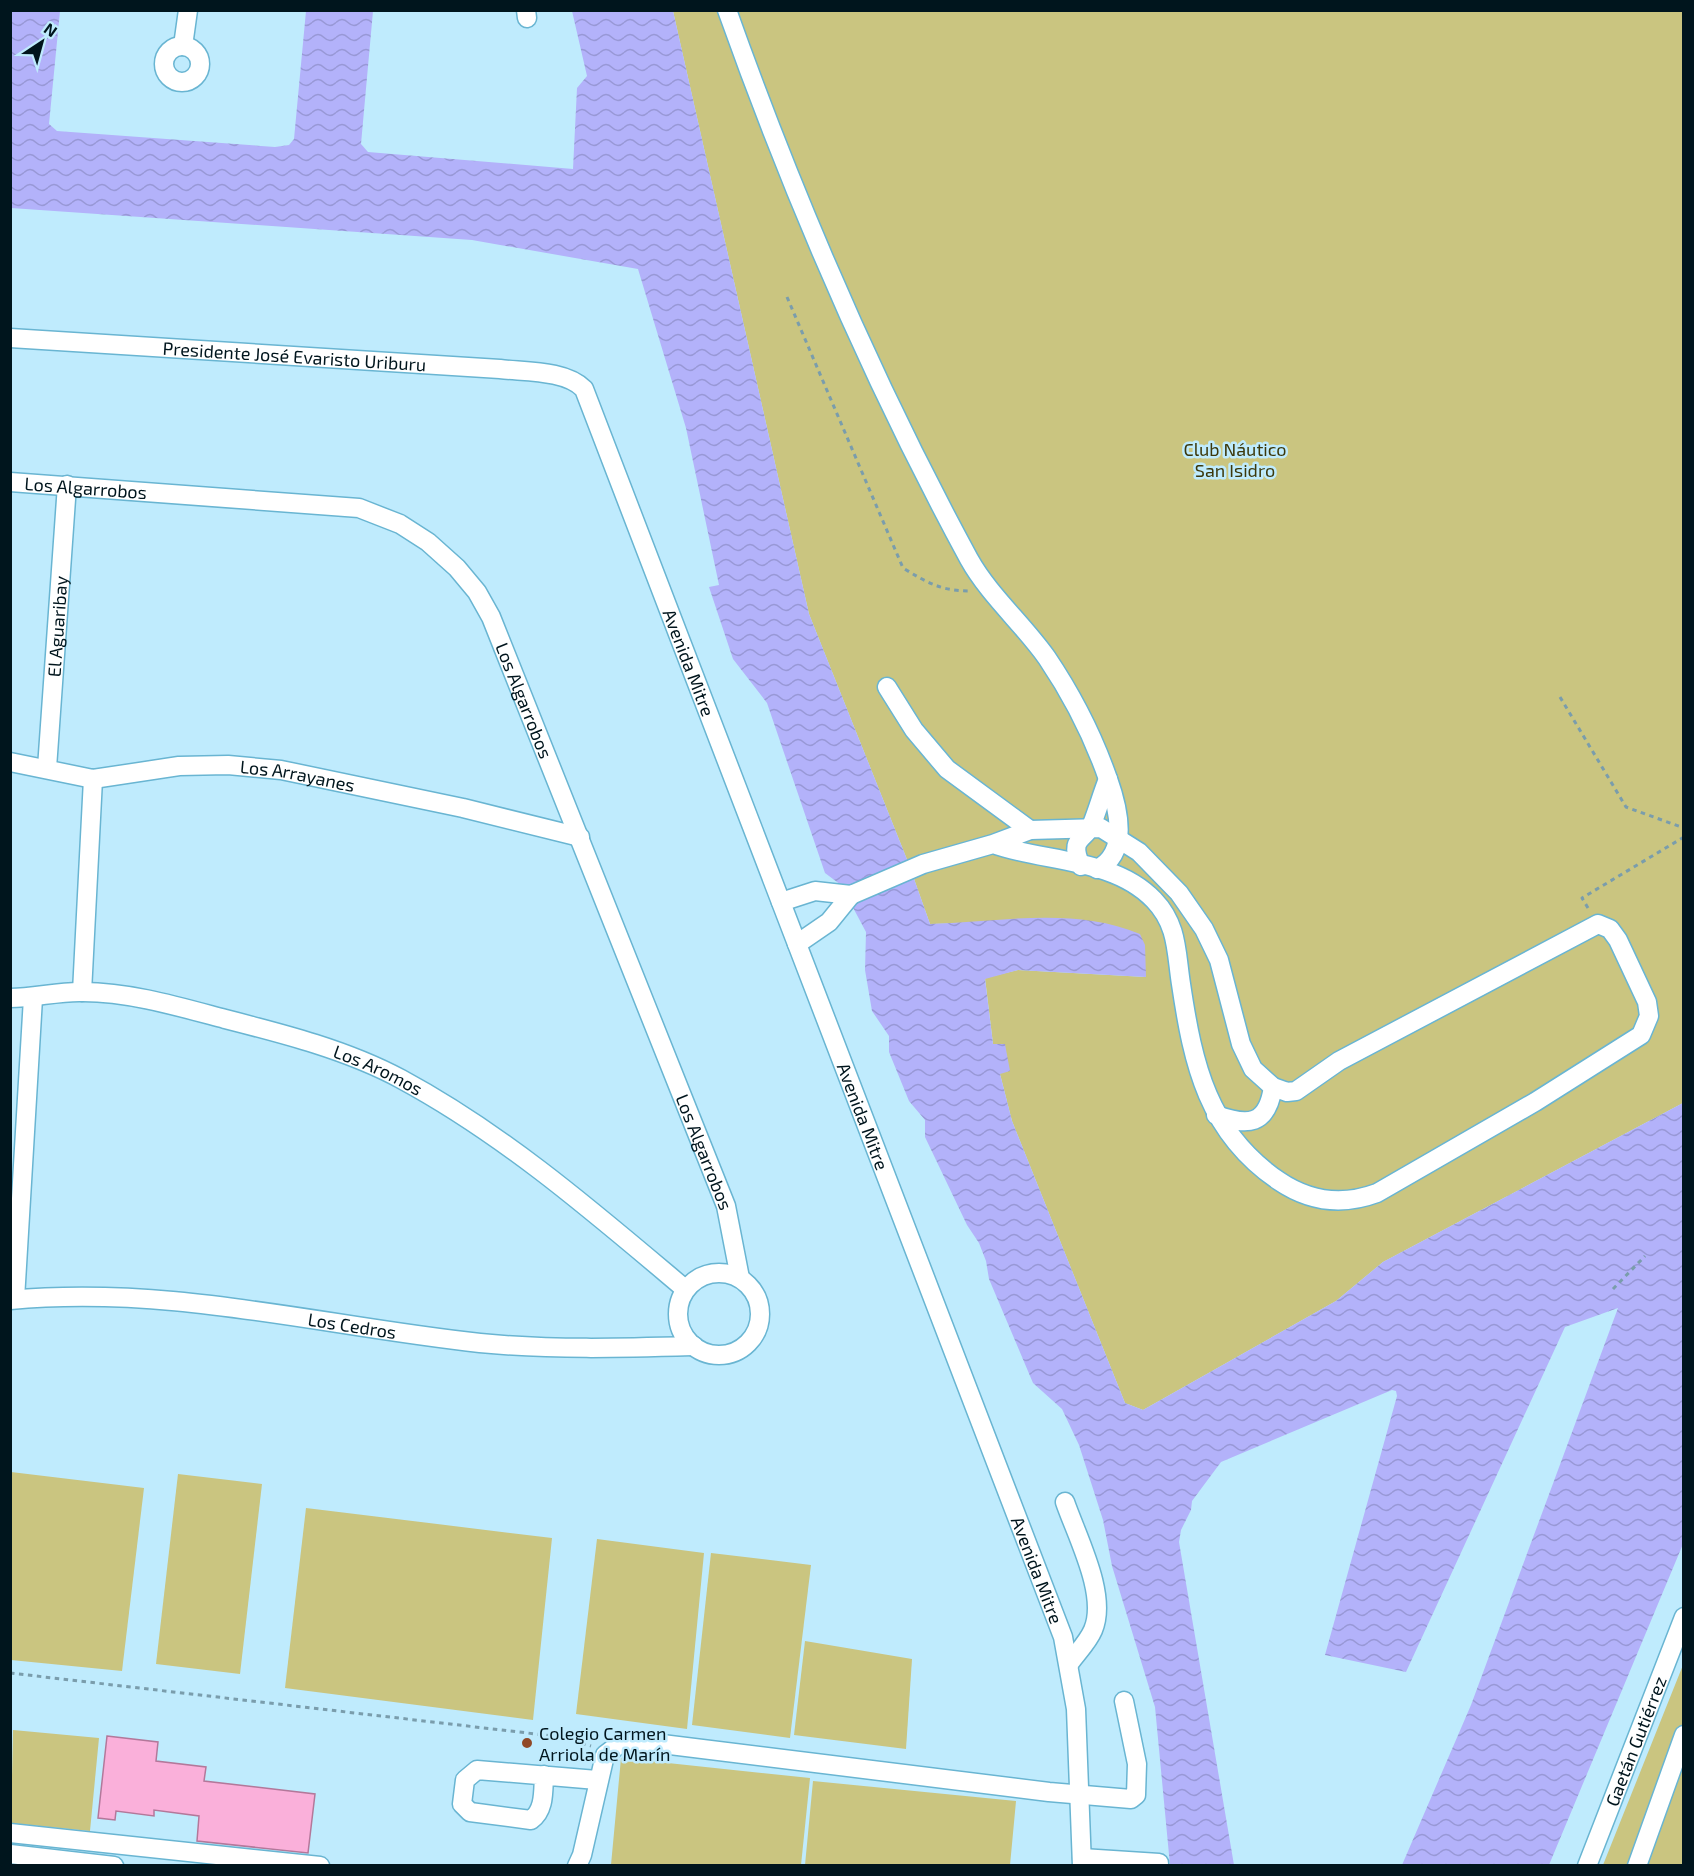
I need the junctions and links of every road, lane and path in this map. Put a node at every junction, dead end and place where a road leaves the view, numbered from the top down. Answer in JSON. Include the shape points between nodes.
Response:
{"nodes":[{"id":1,"x":188,"y":10,"type":"edge"},
{"id":2,"x":727,"y":10,"type":"edge"},
{"id":3,"x":183,"y":46,"type":"dead end"},
{"id":4,"x":787,"y":297,"type":"dead end"},
{"id":5,"x":10,"y":338,"type":"edge"},
{"id":6,"x":577,"y":381,"type":"joint"},
{"id":7,"x":10,"y":482,"type":"edge"},
{"id":8,"x":67,"y":485,"type":"junction"},
{"id":9,"x":991,"y":588,"type":"junction"},
{"id":10,"x":887,"y":687,"type":"dead end"},
{"id":11,"x":1560,"y":697,"type":"dead end"},
{"id":12,"x":10,"y":762,"type":"edge"},
{"id":13,"x":47,"y":768,"type":"junction"},
{"id":14,"x":93,"y":779,"type":"junction"},
{"id":15,"x":1108,"y":779,"type":"junction"},
{"id":16,"x":1091,"y":827,"type":"junction"},
{"id":17,"x":1683,"y":828,"type":"edge"},
{"id":18,"x":1030,"y":830,"type":"junction"},
{"id":19,"x":580,"y":837,"type":"junction"},
{"id":20,"x":1683,"y":837,"type":"edge"},
{"id":21,"x":1119,"y":838,"type":"junction"},
{"id":22,"x":993,"y":844,"type":"junction"},
{"id":23,"x":1089,"y":867,"type":"junction"},
{"id":24,"x":854,"y":894,"type":"junction"},
{"id":25,"x":781,"y":902,"type":"junction"},
{"id":26,"x":1598,"y":924,"type":"junction"},
{"id":27,"x":797,"y":944,"type":"junction"},
{"id":28,"x":82,"y":992,"type":"junction"},
{"id":29,"x":10,"y":998,"type":"edge"},
{"id":30,"x":33,"y":998,"type":"junction"},
{"id":31,"x":1273,"y":1087,"type":"junction"},
{"id":32,"x":1216,"y":1115,"type":"junction"},
{"id":33,"x":1645,"y":1256,"type":"dead end"},
{"id":34,"x":740,"y":1278,"type":"junction"},
{"id":35,"x":685,"y":1289,"type":"junction"},
{"id":36,"x":1613,"y":1289,"type":"dead end"},
{"id":37,"x":13,"y":1300,"type":"edge"},
{"id":38,"x":694,"y":1346,"type":"junction"},
{"id":39,"x":1065,"y":1502,"type":"dead end"},
{"id":40,"x":1683,"y":1617,"type":"edge"},
{"id":41,"x":1069,"y":1664,"type":"junction"},
{"id":42,"x":10,"y":1673,"type":"edge"},
{"id":43,"x":1124,"y":1701,"type":"dead end"},
{"id":44,"x":1683,"y":1735,"type":"edge"},
{"id":45,"x":605,"y":1755,"type":"junction"},
{"id":46,"x":1680,"y":1756,"type":"edge"},
{"id":47,"x":544,"y":1775,"type":"junction"},
{"id":48,"x":597,"y":1780,"type":"junction"},
{"id":49,"x":1081,"y":1796,"type":"junction"},
{"id":50,"x":10,"y":1833,"type":"edge"},
{"id":51,"x":10,"y":1854,"type":"edge"},
{"id":52,"x":1082,"y":1862,"type":"edge"},
{"id":53,"x":1159,"y":1863,"type":"dead end"},
{"id":54,"x":85,"y":1864,"type":"edge"},
{"id":55,"x":114,"y":1866,"type":"edge"},
{"id":56,"x":320,"y":1866,"type":"edge"},
{"id":57,"x":577,"y":1866,"type":"edge"},
{"id":58,"x":1587,"y":1866,"type":"edge"},
{"id":59,"x":1637,"y":1866,"type":"edge"}],
"edges":[{"from":1,"to":3,"type":"street"},
{"from":2,"to":9,"type":"street","via":[[767,118],[874,366],[923,472],[972,564]]},
{"from":4,"to":9,"type":"path","via":[[903,568],[948,591]]},
{"from":5,"to":6,"type":"street","name":"Presidente José Evaristo Uriburu","via":[[500,369]]},
{"from":6,"to":25,"type":"street","name":"Avenida Mitre","via":[[584,389]]},
{"from":7,"to":8,"type":"street","name":"Los Algarrobos"},
{"from":8,"to":13,"type":"street","name":"El Aguaribay"},
{"from":8,"to":19,"type":"street","name":"Los Algarrobos","via":[[359,508],[400,524],[428,543],[457,568],[477,592],[490,617]]},
{"from":9,"to":15,"type":"street","via":[[1047,658],[1086,723]]},
{"from":10,"to":18,"type":"street","via":[[914,730],[947,769]]},
{"from":11,"to":17,"type":"path","via":[[1626,807]]},
{"from":12,"to":13,"type":"street","name":"Los Arrayanes"},
{"from":13,"to":14,"type":"street","name":"Los Arrayanes"},
{"from":14,"to":19,"type":"street","name":"Los Arrayanes","via":[[178,766],[281,770]]},
{"from":14,"to":28,"type":"street"},
{"from":15,"to":16,"type":"street"},
{"from":15,"to":21,"type":"street"},
{"from":16,"to":18,"type":"street"},
{"from":16,"to":21,"type":"street"},
{"from":16,"to":23,"type":"street","via":[[1079,840],[1077,849]]},
{"from":18,"to":22,"type":"street"},
{"from":19,"to":34,"type":"street","name":"Los Algarrobos","via":[[726,1206]]},
{"from":20,"to":26,"type":"path","via":[[1582,898]]},
{"from":21,"to":23,"type":"street","via":[[1113,857]]},
{"from":21,"to":31,"type":"street","via":[[1179,892],[1204,928],[1219,960],[1241,1044],[1253,1069]]},
{"from":22,"to":23,"type":"street"},
{"from":22,"to":24,"type":"street","via":[[923,864]]},
{"from":23,"to":32,"type":"street","via":[[1131,882],[1144,891],[1173,926],[1183,1000],[1203,1084]]},
{"from":24,"to":25,"type":"street","via":[[815,891]]},
{"from":24,"to":27,"type":"street","via":[[829,922]]},
{"from":25,"to":27,"type":"street","name":"Avenida Mitre"},
{"from":26,"to":31,"type":"street","via":[[1339,1061],[1296,1091]]},
{"from":26,"to":32,"type":"street","via":[[1610,929],[1618,940],[1647,1002],[1649,1016],[1641,1035],[1535,1102],[1377,1193],[1357,1201],[1329,1203],[1291,1190],[1257,1166]]},
{"from":27,"to":41,"type":"street","name":"Avenida Mitre","via":[[1063,1638]]},
{"from":28,"to":30,"type":"street","name":"Los Aromos"},
{"from":28,"to":35,"type":"street","name":"Los Aromos","via":[[126,997],[240,1022],[362,1061],[400,1078],[448,1106],[587,1206]]},
{"from":29,"to":30,"type":"street","name":"Los Aromos"},
{"from":30,"to":37,"type":"street"},
{"from":31,"to":32,"type":"street","via":[[1270,1106],[1253,1121],[1238,1123]]},
{"from":33,"to":36,"type":"path"},
{"from":34,"to":35,"type":"street","via":[[717,1272],[699,1278]]},
{"from":34,"to":38,"type":"street","name":"Los Cedros","via":[[758,1298],[760,1325],[754,1337],[733,1353],[706,1353]]},
{"from":35,"to":38,"type":"street","via":[[678,1313],[685,1337]]},
{"from":37,"to":38,"type":"street","name":"Los Cedros","via":[[108,1295],[181,1300],[479,1343],[566,1350]]},
{"from":39,"to":41,"type":"street","via":[[1099,1607],[1093,1631]]},
{"from":40,"to":58,"type":"street","name":"Gaetán Gutiérrez"},
{"from":41,"to":49,"type":"street","name":"Avenida Mitre"},
{"from":42,"to":45,"type":"path","via":[[562,1737],[579,1740]]},
{"from":43,"to":49,"type":"street","via":[[1137,1764],[1136,1795],[1131,1799]]},
{"from":44,"to":46,"type":"street"},
{"from":45,"to":48,"type":"street"},
{"from":45,"to":49,"type":"street","via":[[621,1743],[633,1741]]},
{"from":46,"to":59,"type":"street"},
{"from":47,"to":47,"type":"street","via":[[477,1770],[465,1780],[462,1803],[470,1812],[531,1820],[541,1806]]},
{"from":47,"to":48,"type":"street"},
{"from":48,"to":57,"type":"street"},
{"from":49,"to":52,"type":"street","name":"Avenida Mitre"},
{"from":50,"to":56,"type":"street"},
{"from":51,"to":54,"type":"street"},
{"from":52,"to":53,"type":"street"},
{"from":54,"to":55,"type":"street"}]}
